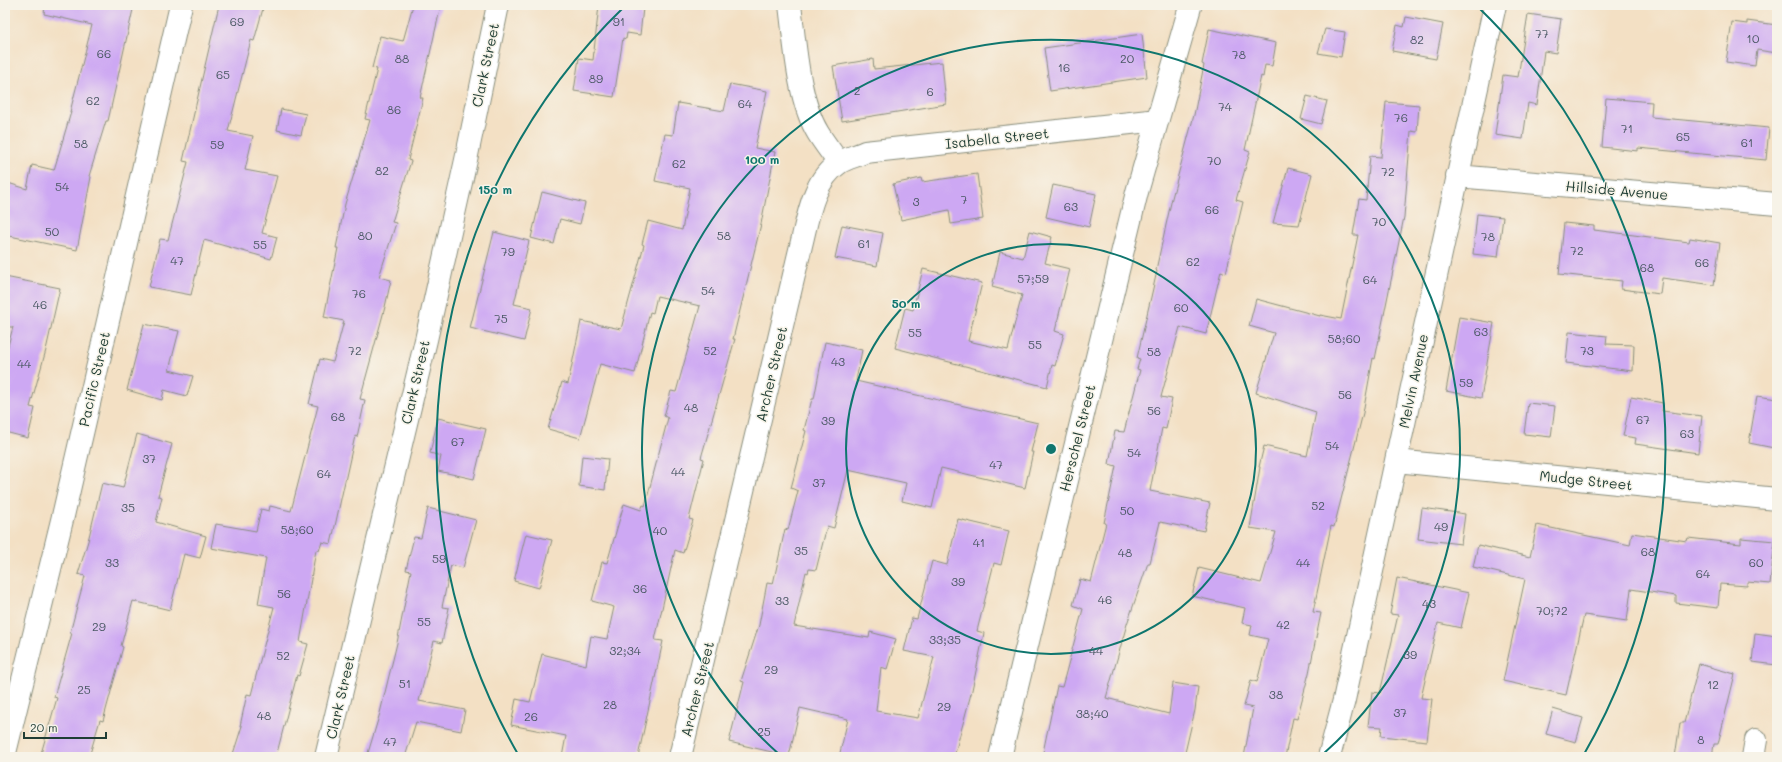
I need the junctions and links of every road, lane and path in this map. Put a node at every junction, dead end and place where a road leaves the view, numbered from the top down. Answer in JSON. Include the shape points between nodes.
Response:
{"nodes":[{"id":1,"x":180,"y":5,"type":"edge"},
{"id":2,"x":498,"y":5,"type":"edge"},
{"id":3,"x":790,"y":5,"type":"edge"},
{"id":4,"x":1495,"y":5,"type":"edge"},
{"id":5,"x":1190,"y":7,"type":"dead end"},
{"id":6,"x":1158,"y":120,"type":"junction"},
{"id":7,"x":839,"y":163,"type":"junction"},
{"id":8,"x":1457,"y":176,"type":"junction"},
{"id":9,"x":1777,"y":204,"type":"edge"},
{"id":10,"x":1396,"y":461,"type":"junction"},
{"id":11,"x":1777,"y":499,"type":"edge"},
{"id":12,"x":5,"y":753,"type":"edge"},
{"id":13,"x":326,"y":757,"type":"edge"},
{"id":14,"x":680,"y":757,"type":"edge"},
{"id":15,"x":1000,"y":757,"type":"edge"},
{"id":16,"x":1329,"y":757,"type":"edge"}],
"edges":[{"from":1,"to":12,"type":"street","name":"Pacific Street","via":[[63,516]]},
{"from":2,"to":13,"type":"street","name":"Clark Street","via":[[428,332]]},
{"from":3,"to":7,"type":"street","via":[[796,56],[807,108],[818,132]]},
{"from":4,"to":8,"type":"street","name":"Melvin Avenue"},
{"from":5,"to":6,"type":"street","name":"Herschel Street"},
{"from":6,"to":7,"type":"street","name":"Isabella Street","via":[[865,152]]},
{"from":6,"to":15,"type":"street","name":"Herschel Street","via":[[1137,192]]},
{"from":7,"to":14,"type":"street","name":"Archer Street","via":[[823,178],[810,205]]},
{"from":8,"to":9,"type":"street","name":"Hillside Avenue"},
{"from":8,"to":10,"type":"street","name":"Melvin Avenue"},
{"from":10,"to":11,"type":"street","name":"Mudge Street"},
{"from":10,"to":16,"type":"street","name":"Melvin Avenue","via":[[1344,700]]}]}
